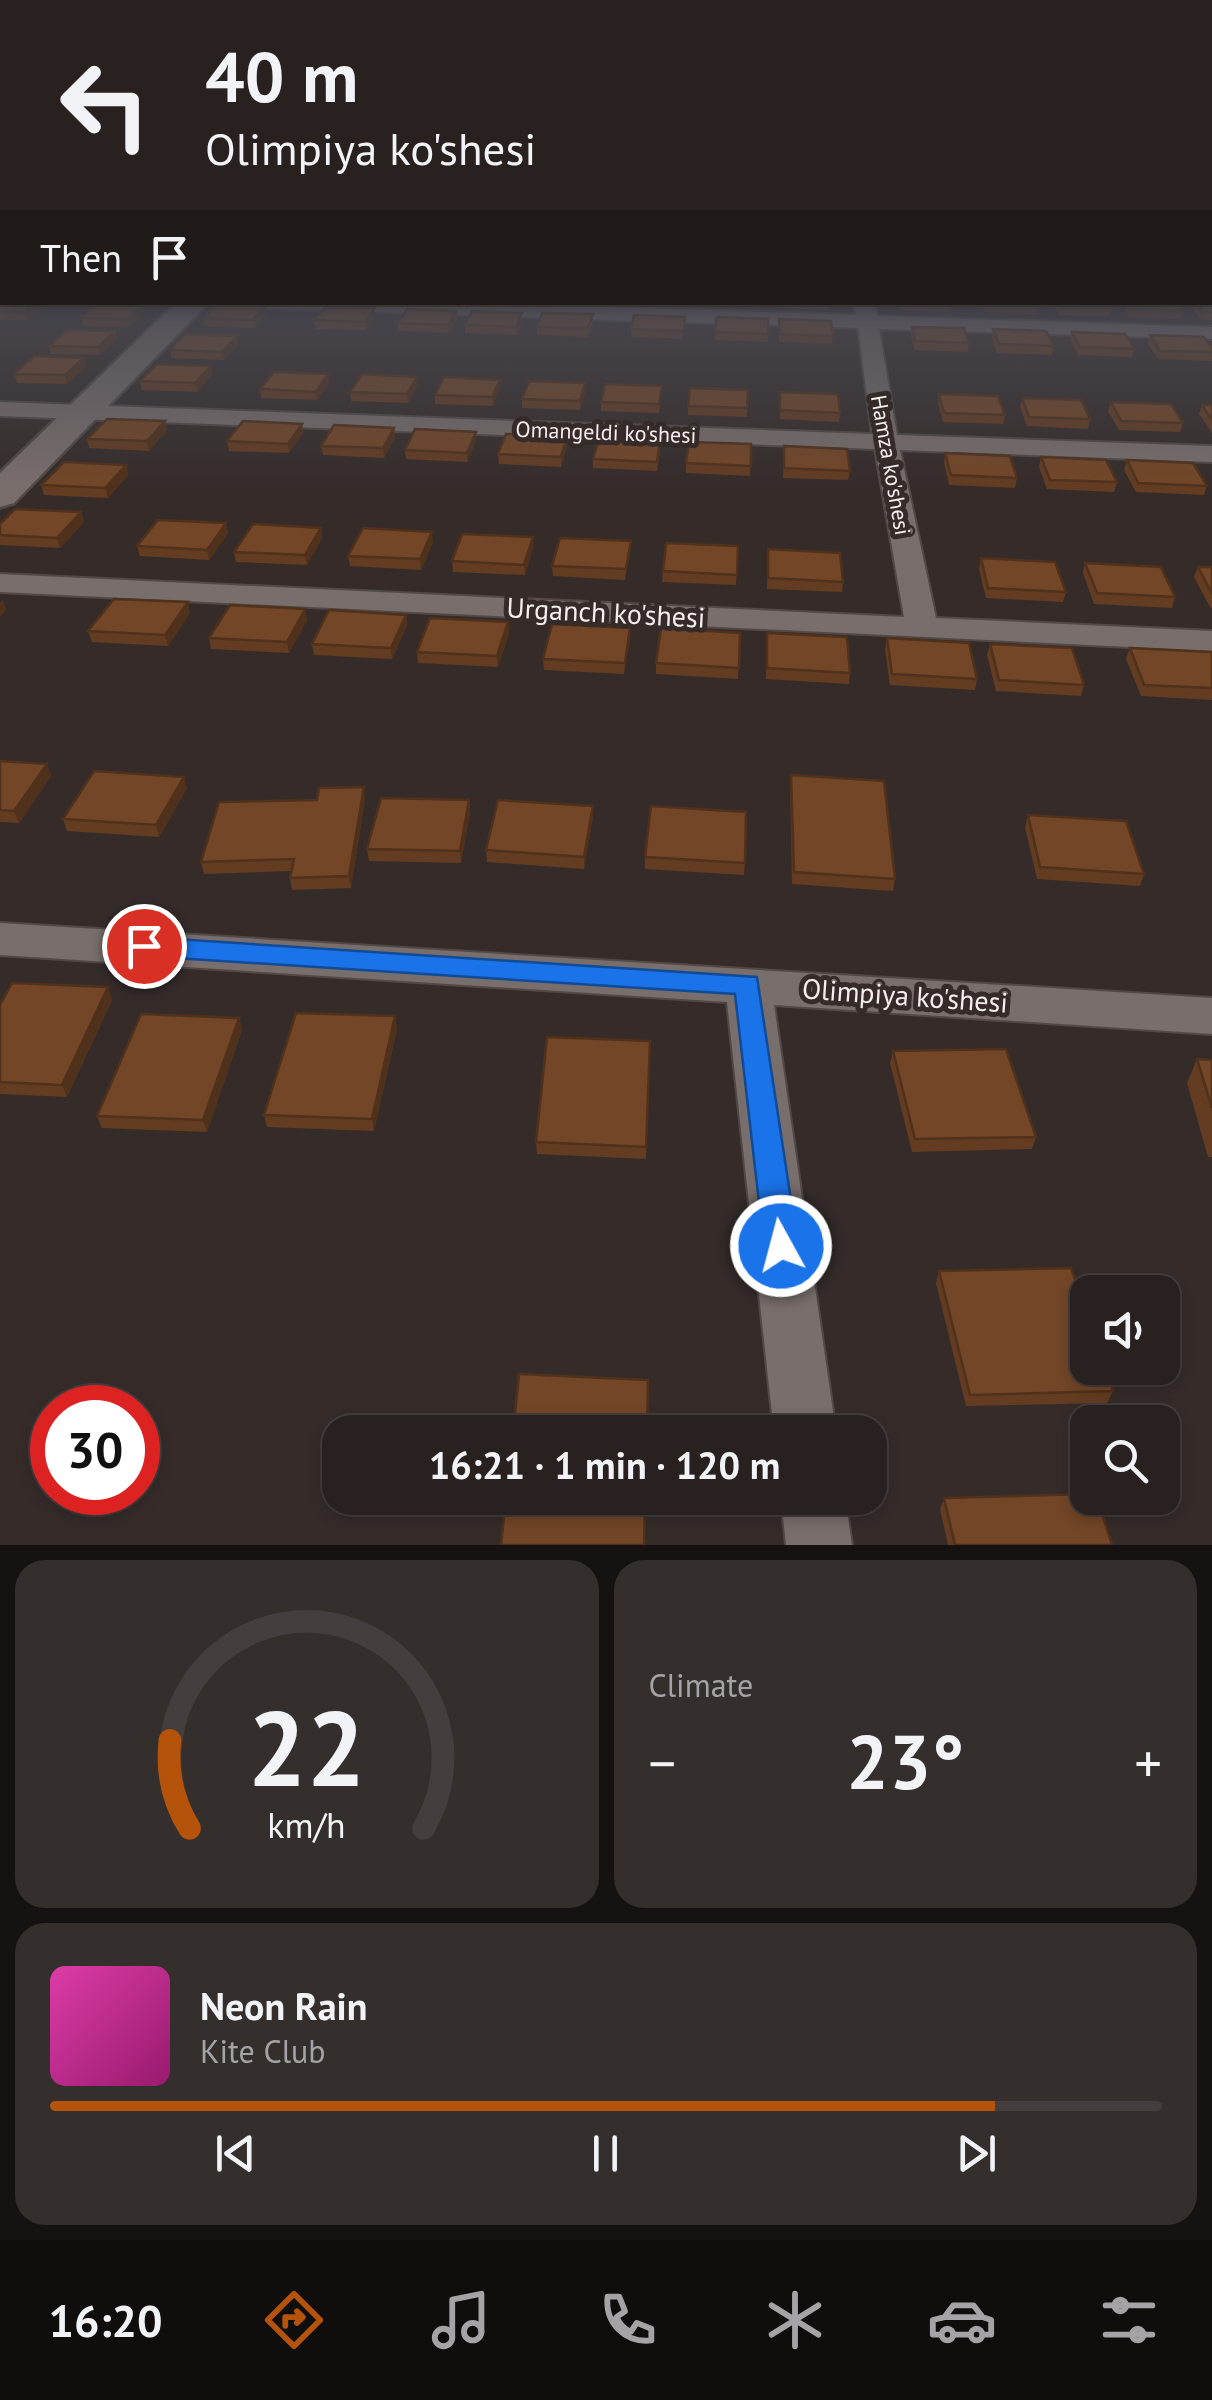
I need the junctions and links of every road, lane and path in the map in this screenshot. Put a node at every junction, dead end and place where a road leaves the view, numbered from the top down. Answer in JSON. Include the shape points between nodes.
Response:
{"nodes":[{"id":1,"x":154,"y":344,"type":"edge"},
{"id":2,"x":870,"y":344,"type":"edge"},
{"id":3,"x":0,"y":409,"type":"edge"},
{"id":4,"x":87,"y":412,"type":"junction"},
{"id":5,"x":886,"y":442,"type":"junction"},
{"id":6,"x":1212,"y":454,"type":"edge"},
{"id":7,"x":0,"y":494,"type":"edge"},
{"id":8,"x":0,"y":583,"type":"edge"},
{"id":9,"x":922,"y":627,"type":"junction"},
{"id":10,"x":1212,"y":641,"type":"edge"},
{"id":11,"x":0,"y":939,"type":"edge"},
{"id":12,"x":748,"y":984,"type":"junction"},
{"id":13,"x":1212,"y":1016,"type":"edge"},
{"id":14,"x":802,"y":1415,"type":"edge"},
{"id":15,"x":815,"y":1515,"type":"edge"},
{"id":16,"x":819,"y":1545,"type":"edge"}],
"edges":[{"from":1,"to":4,"type":"street"},
{"from":2,"to":5,"type":"street","name":"Hamza ko'shesi"},
{"from":3,"to":4,"type":"street","name":"Omangeldi ko'shesi"},
{"from":4,"to":5,"type":"street","name":"Omangeldi ko'shesi"},
{"from":4,"to":7,"type":"street"},
{"from":5,"to":6,"type":"street","name":"Omangeldi ko'shesi"},
{"from":5,"to":9,"type":"street","name":"Hamza ko'shesi"},
{"from":8,"to":9,"type":"street","name":"Urganch ko'shesi"},
{"from":9,"to":10,"type":"street","name":"Urganch ko'shesi"},
{"from":11,"to":12,"type":"street","name":"Olimpiya ko'shesi"},
{"from":12,"to":13,"type":"street","name":"Olimpiya ko'shesi"},
{"from":12,"to":14,"type":"street"},
{"from":15,"to":16,"type":"street"}]}
